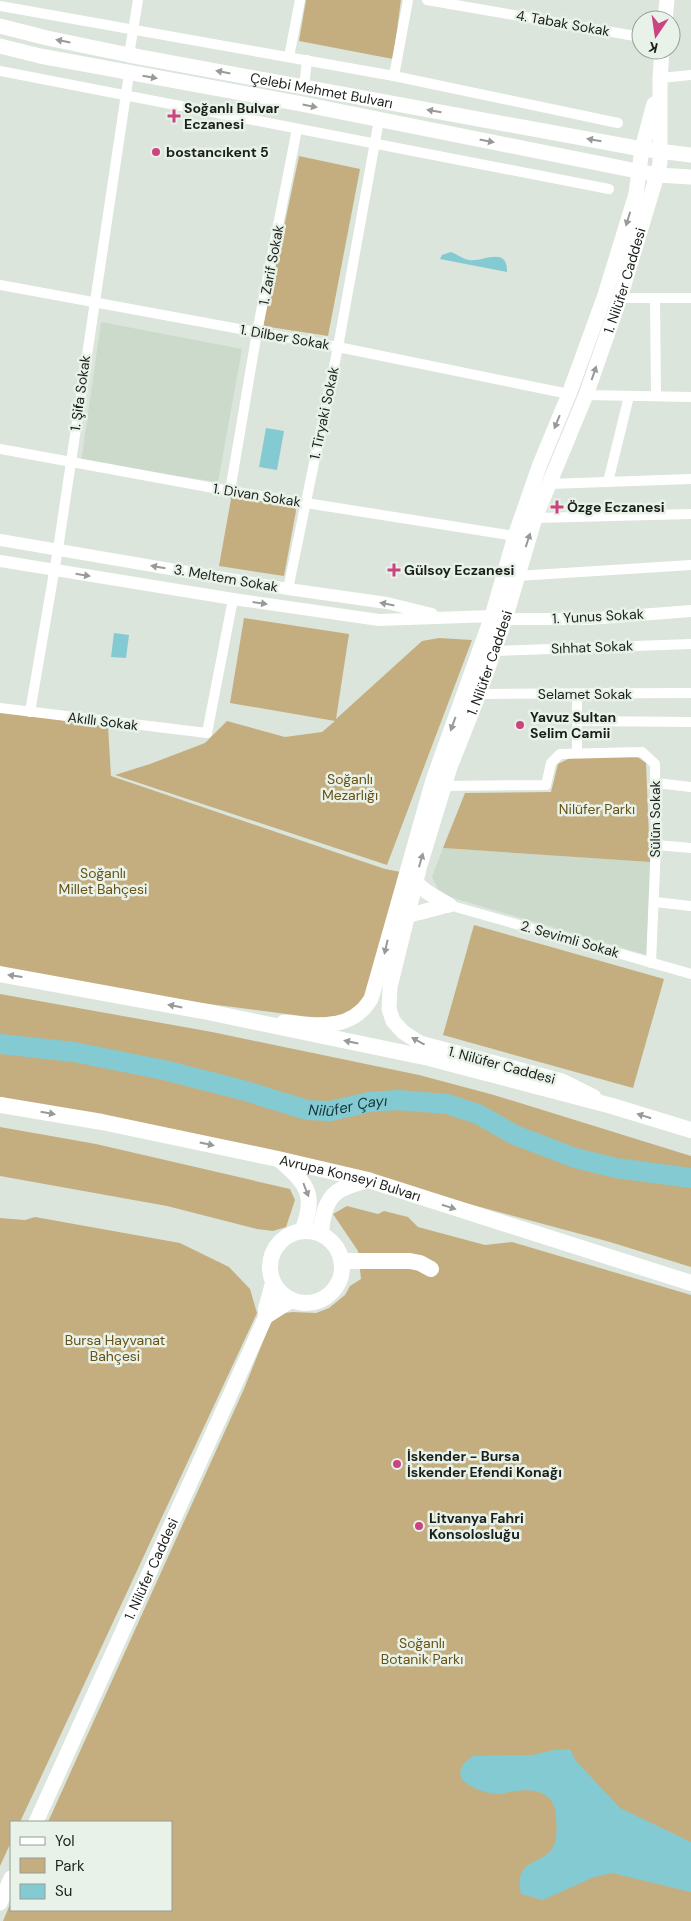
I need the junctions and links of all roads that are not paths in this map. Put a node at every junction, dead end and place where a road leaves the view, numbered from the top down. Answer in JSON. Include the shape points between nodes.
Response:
{"nodes":[{"id":1,"x":138,"y":0,"type":"edge"},
{"id":2,"x":300,"y":0,"type":"edge"},
{"id":3,"x":408,"y":0,"type":"edge"},
{"id":4,"x":427,"y":0,"type":"edge"},
{"id":5,"x":0,"y":6,"type":"edge"},
{"id":6,"x":0,"y":26,"type":"edge"},
{"id":7,"x":134,"y":30,"type":"junction"},
{"id":8,"x":631,"y":35,"type":"edge"},
{"id":9,"x":0,"y":46,"type":"edge"},
{"id":10,"x":130,"y":54,"type":"junction"},
{"id":11,"x":289,"y":57,"type":"junction"},
{"id":12,"x":307,"y":60,"type":"junction"},
{"id":13,"x":661,"y":60,"type":"edge"},
{"id":14,"x":0,"y":71,"type":"edge"},
{"id":15,"x":128,"y":74,"type":"junction"},
{"id":16,"x":691,"y":75,"type":"edge"},
{"id":17,"x":394,"y":76,"type":"junction"},
{"id":18,"x":660,"y":78,"type":"junction"},
{"id":19,"x":304,"y":87,"type":"junction"},
{"id":20,"x":125,"y":96,"type":"junction"},
{"id":21,"x":379,"y":120,"type":"junction"},
{"id":22,"x":618,"y":123,"type":"dead end"},
{"id":23,"x":298,"y":129,"type":"junction"},
{"id":24,"x":375,"y":144,"type":"junction"},
{"id":25,"x":642,"y":149,"type":"junction"},
{"id":26,"x":661,"y":152,"type":"junction"},
{"id":27,"x":691,"y":154,"type":"edge"},
{"id":28,"x":638,"y":172,"type":"junction"},
{"id":29,"x":657,"y":175,"type":"junction"},
{"id":30,"x":691,"y":177,"type":"edge"},
{"id":31,"x":609,"y":189,"type":"dead end"},
{"id":32,"x":0,"y":285,"type":"edge"},
{"id":33,"x":620,"y":298,"type":"junction"},
{"id":34,"x":655,"y":298,"type":"junction"},
{"id":35,"x":691,"y":298,"type":"edge"},
{"id":36,"x":94,"y":303,"type":"junction"},
{"id":37,"x":257,"y":332,"type":"junction"},
{"id":38,"x":338,"y":347,"type":"junction"},
{"id":39,"x":569,"y":394,"type":"junction"},
{"id":40,"x":586,"y":395,"type":"junction"},
{"id":41,"x":629,"y":396,"type":"junction"},
{"id":42,"x":656,"y":396,"type":"junction"},
{"id":43,"x":691,"y":396,"type":"edge"},
{"id":44,"x":0,"y":449,"type":"edge"},
{"id":45,"x":70,"y":462,"type":"junction"},
{"id":46,"x":691,"y":479,"type":"edge"},
{"id":47,"x":608,"y":482,"type":"junction"},
{"id":48,"x":549,"y":484,"type":"junction"},
{"id":49,"x":230,"y":491,"type":"junction"},
{"id":50,"x":305,"y":502,"type":"junction"},
{"id":51,"x":691,"y":514,"type":"edge"},
{"id":52,"x":535,"y":518,"type":"junction"},
{"id":53,"x":515,"y":536,"type":"junction"},
{"id":54,"x":0,"y":540,"type":"edge"},
{"id":55,"x":58,"y":550,"type":"junction"},
{"id":56,"x":0,"y":561,"type":"edge"},
{"id":57,"x":691,"y":565,"type":"edge"},
{"id":58,"x":54,"y":570,"type":"junction"},
{"id":59,"x":517,"y":576,"type":"junction"},
{"id":60,"x":288,"y":589,"type":"junction"},
{"id":61,"x":233,"y":599,"type":"junction"},
{"id":62,"x":691,"y":611,"type":"edge"},
{"id":63,"x":452,"y":618,"type":"junction"},
{"id":64,"x":498,"y":618,"type":"junction"},
{"id":65,"x":691,"y":644,"type":"edge"},
{"id":66,"x":494,"y":650,"type":"junction"},
{"id":67,"x":691,"y":693,"type":"edge"},
{"id":68,"x":479,"y":694,"type":"junction"},
{"id":69,"x":577,"y":694,"type":"junction"},
{"id":70,"x":0,"y":708,"type":"edge"},
{"id":71,"x":30,"y":712,"type":"junction"},
{"id":72,"x":577,"y":722,"type":"junction"},
{"id":73,"x":691,"y":722,"type":"edge"},
{"id":74,"x":577,"y":752,"type":"junction"},
{"id":75,"x":656,"y":784,"type":"junction"},
{"id":76,"x":443,"y":786,"type":"junction"},
{"id":77,"x":691,"y":787,"type":"edge"},
{"id":78,"x":656,"y":845,"type":"junction"},
{"id":79,"x":691,"y":848,"type":"edge"},
{"id":80,"x":410,"y":880,"type":"junction"},
{"id":81,"x":655,"y":902,"type":"junction"},
{"id":82,"x":449,"y":904,"type":"junction"},
{"id":83,"x":691,"y":906,"type":"edge"},
{"id":84,"x":400,"y":915,"type":"junction"},
{"id":85,"x":651,"y":962,"type":"junction"},
{"id":86,"x":0,"y":974,"type":"edge"},
{"id":87,"x":691,"y":974,"type":"edge"},
{"id":88,"x":208,"y":1012,"type":"junction"},
{"id":89,"x":0,"y":1105,"type":"edge"},
{"id":90,"x":612,"y":1106,"type":"junction"},
{"id":91,"x":691,"y":1130,"type":"edge"},
{"id":92,"x":278,"y":1159,"type":"junction"},
{"id":93,"x":368,"y":1180,"type":"junction"},
{"id":94,"x":302,"y":1231,"type":"junction"},
{"id":95,"x":321,"y":1234,"type":"junction"},
{"id":96,"x":600,"y":1255,"type":"junction"},
{"id":97,"x":691,"y":1273,"type":"edge"},
{"id":98,"x":273,"y":1283,"type":"junction"},
{"id":99,"x":691,"y":1283,"type":"edge"},
{"id":100,"x":291,"y":1300,"type":"junction"},
{"id":101,"x":266,"y":1316,"type":"junction"},
{"id":102,"x":36,"y":1821,"type":"edge"},
{"id":103,"x":10,"y":1880,"type":"edge"},
{"id":104,"x":0,"y":1903,"type":"edge"}],
"edges":[{"from":1,"to":7,"type":"street"},
{"from":2,"to":11,"type":"street"},
{"from":3,"to":17,"type":"street"},
{"from":4,"to":8,"type":"street","name":"4. Tabak Sokak"},
{"from":5,"to":7,"type":"street"},
{"from":10,"to":6,"type":"main road","name":"Çelebi Mehmet Bulvarı","one_way":true},
{"from":7,"to":10,"type":"street"},
{"from":7,"to":11,"type":"street"},
{"from":9,"to":15,"type":"main road","name":"Çelebi Mehmet Bulvarı"},
{"from":19,"to":10,"type":"main road","name":"Çelebi Mehmet Bulvarı","one_way":true},
{"from":11,"to":12,"type":"street"},
{"from":12,"to":17,"type":"street"},
{"from":12,"to":19,"type":"street"},
{"from":13,"to":18,"type":"main road","name":"1. Nilüfer Caddesi"},
{"from":14,"to":20,"type":"street"},
{"from":15,"to":20,"type":"street","name":"1. Şifa Sokak"},
{"from":15,"to":21,"type":"main road","name":"Çelebi Mehmet Bulvarı","one_way":true},
{"from":16,"to":18,"type":"street"},
{"from":17,"to":22,"type":"street"},
{"from":18,"to":25,"type":"main road","name":"1. Nilüfer Caddesi"},
{"from":18,"to":26,"type":"main road","name":"1. Nilüfer Caddesi"},
{"from":25,"to":19,"type":"main road","name":"Çelebi Mehmet Bulvarı","one_way":true},
{"from":20,"to":23,"type":"street"},
{"from":20,"to":36,"type":"street","name":"1. Şifa Sokak"},
{"from":21,"to":24,"type":"street","name":"1. Tiryaki Sokak"},
{"from":21,"to":28,"type":"main road","name":"Çelebi Mehmet Bulvarı","one_way":true},
{"from":23,"to":24,"type":"street"},
{"from":23,"to":37,"type":"street","name":"1. Zarif Sokak"},
{"from":24,"to":31,"type":"street"},
{"from":24,"to":38,"type":"street","name":"1. Tiryaki Sokak"},
{"from":25,"to":26,"type":"main road","name":"Çelebi Mehmet Bulvarı"},
{"from":25,"to":28,"type":"main road","name":"1. Nilüfer Caddesi"},
{"from":26,"to":27,"type":"main road"},
{"from":26,"to":29,"type":"main road","name":"1. Nilüfer Caddesi"},
{"from":28,"to":29,"type":"main road","name":"Çelebi Mehmet Bulvarı"},
{"from":28,"to":39,"type":"main road","name":"1. Nilüfer Caddesi","one_way":true,"via":[[636,194],[608,286]]},
{"from":29,"to":30,"type":"main road"},
{"from":29,"to":33,"type":"main road","name":"1. Nilüfer Caddesi"},
{"from":32,"to":36,"type":"street","name":"1. Dilber Sokak"},
{"from":33,"to":34,"type":"street"},
{"from":40,"to":33,"type":"main road","name":"1. Nilüfer Caddesi","one_way":true},
{"from":34,"to":35,"type":"street"},
{"from":34,"to":42,"type":"street"},
{"from":36,"to":37,"type":"street","name":"1. Dilber Sokak"},
{"from":36,"to":45,"type":"street","name":"1. Şifa Sokak"},
{"from":37,"to":38,"type":"street","name":"1. Dilber Sokak"},
{"from":37,"to":49,"type":"street","name":"1. Zarif Sokak"},
{"from":38,"to":39,"type":"street","name":"1. Dilber Sokak"},
{"from":38,"to":50,"type":"street","name":"1. Tiryaki Sokak"},
{"from":39,"to":53,"type":"main road","name":"1. Nilüfer Caddesi","one_way":true},
{"from":40,"to":41,"type":"street"},
{"from":40,"to":48,"type":"main road","name":"1. Nilüfer Caddesi"},
{"from":41,"to":42,"type":"street"},
{"from":41,"to":47,"type":"street"},
{"from":42,"to":43,"type":"street"},
{"from":44,"to":45,"type":"street","name":"1. Divan Sokak"},
{"from":45,"to":49,"type":"street","name":"1. Divan Sokak"},
{"from":45,"to":55,"type":"street","name":"1. Şifa Sokak"},
{"from":46,"to":47,"type":"street"},
{"from":47,"to":48,"type":"street"},
{"from":48,"to":52,"type":"main road","name":"1. Nilüfer Caddesi"},
{"from":49,"to":50,"type":"street","name":"1. Divan Sokak"},
{"from":50,"to":53,"type":"street","name":"1. Divan Sokak"},
{"from":50,"to":60,"type":"street","name":"1. Tiryaki Sokak"},
{"from":51,"to":52,"type":"street"},
{"from":59,"to":52,"type":"main road","name":"1. Nilüfer Caddesi","one_way":true},
{"from":53,"to":64,"type":"main road","name":"1. Nilüfer Caddesi"},
{"from":54,"to":55,"type":"street","name":"3. Meltem Sokak"},
{"from":55,"to":58,"type":"street","name":"1. Şifa Sokak"},
{"from":60,"to":55,"type":"street","name":"3. Meltem Sokak","one_way":true},
{"from":56,"to":58,"type":"street","name":"3. Meltem Sokak"},
{"from":57,"to":59,"type":"street"},
{"from":58,"to":61,"type":"street","name":"3. Meltem Sokak","one_way":true},
{"from":58,"to":71,"type":"street","name":"1. Şifa Sokak"},
{"from":59,"to":64,"type":"main road","name":"1. Nilüfer Caddesi"},
{"from":63,"to":60,"type":"street","name":"3. Meltem Sokak","one_way":true},
{"from":61,"to":63,"type":"street","name":"3. Meltem Sokak","one_way":true,"via":[[379,620]]},
{"from":61,"to":71,"type":"street","name":"Akıllı Sokak","via":[[206,733]]},
{"from":62,"to":64,"type":"street","name":"1. Yunus Sokak","via":[[588,618]]},
{"from":63,"to":64,"type":"street","name":"3. Meltem Sokak"},
{"from":64,"to":66,"type":"main road","name":"1. Nilüfer Caddesi"},
{"from":64,"to":80,"type":"main road","name":"1. Nilüfer Caddesi","one_way":true,"via":[[433,780]]},
{"from":65,"to":66,"type":"street","name":"Sıhhat Sokak"},
{"from":66,"to":68,"type":"main road","name":"1. Nilüfer Caddesi"},
{"from":67,"to":69,"type":"street","name":"Selamet Sokak"},
{"from":68,"to":69,"type":"street","name":"Selamet Sokak"},
{"from":68,"to":76,"type":"main road","name":"1. Nilüfer Caddesi"},
{"from":69,"to":72,"type":"street"},
{"from":70,"to":71,"type":"street","name":"Akıllı Sokak"},
{"from":72,"to":73,"type":"street"},
{"from":72,"to":74,"type":"street"},
{"from":74,"to":75,"type":"street","name":"Sülün Sokak","via":[[642,752],[655,764]]},
{"from":74,"to":76,"type":"street","name":"Sülün Sokak","via":[[560,754],[551,763],[546,785]]},
{"from":75,"to":77,"type":"street"},
{"from":75,"to":78,"type":"street","name":"Sülün Sokak"},
{"from":80,"to":76,"type":"main road","name":"1. Nilüfer Caddesi","one_way":true},
{"from":78,"to":79,"type":"street"},
{"from":78,"to":81,"type":"street","name":"Sülün Sokak"},
{"from":80,"to":82,"type":"main road"},
{"from":80,"to":84,"type":"main road","name":"1. Nilüfer Caddesi"},
{"from":81,"to":83,"type":"street"},
{"from":81,"to":85,"type":"street","name":"Sülün Sokak"},
{"from":82,"to":84,"type":"main road"},
{"from":82,"to":85,"type":"street","name":"2. Sevimli Sokak"},
{"from":84,"to":88,"type":"main road","name":"1. Nilüfer Caddesi","one_way":true,"via":[[371,999],[345,1022],[325,1025]]},
{"from":90,"to":84,"type":"main road","name":"1. Nilüfer Caddesi","one_way":true,"via":[[562,1081],[437,1049],[403,1032],[389,1009]]},
{"from":85,"to":87,"type":"street","name":"2. Sevimli Sokak"},
{"from":88,"to":86,"type":"main road","one_way":true},
{"from":90,"to":88,"type":"main road","one_way":true,"via":[[429,1058]]},
{"from":89,"to":92,"type":"main road","name":"Avrupa Konseyi Bulvarı","one_way":true,"via":[[102,1122]]},
{"from":91,"to":90,"type":"main road","one_way":true},
{"from":92,"to":93,"type":"main road","name":"Avrupa Konseyi Bulvarı"},
{"from":92,"to":94,"type":"main road","one_way":true,"via":[[298,1176],[308,1192],[309,1206]]},
{"from":93,"to":95,"type":"main road","via":[[333,1194],[326,1204]]},
{"from":93,"to":96,"type":"main road","name":"Avrupa Konseyi Bulvarı","one_way":true},
{"from":94,"to":95,"type":"main road"},
{"from":94,"to":98,"type":"main road","via":[[290,1234],[274,1250],[270,1261]]},
{"from":95,"to":100,"type":"main road","via":[[335,1245],[341,1256],[342,1269],[336,1288],[324,1300],[312,1304]]},
{"from":96,"to":97,"type":"main road"},
{"from":96,"to":99,"type":"main road","name":"Avrupa Konseyi Bulvarı"},
{"from":98,"to":100,"type":"main road"},
{"from":98,"to":101,"type":"main road"},
{"from":100,"to":101,"type":"main road"},
{"from":101,"to":102,"type":"main road","name":"1. Nilüfer Caddesi"},
{"from":103,"to":104,"type":"main road"}]}
